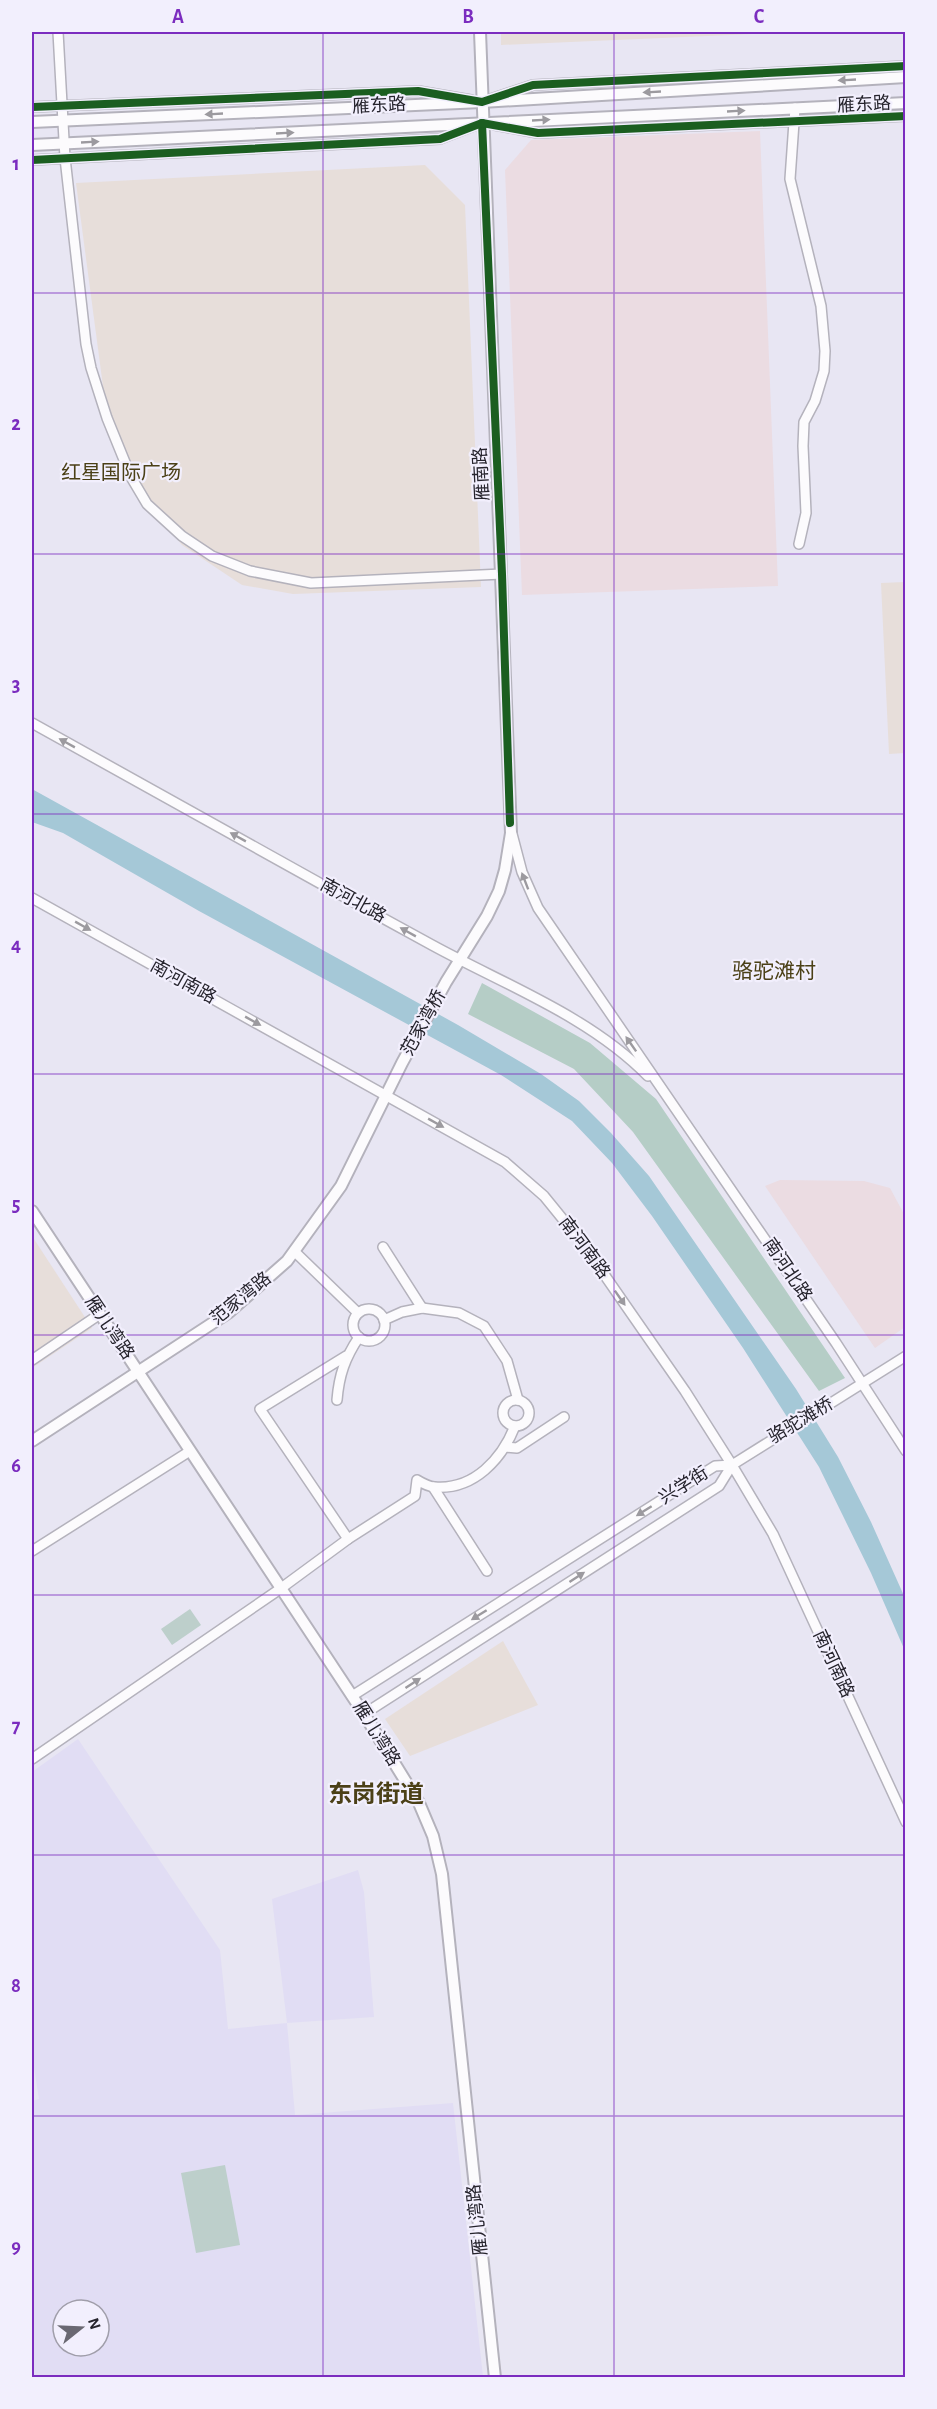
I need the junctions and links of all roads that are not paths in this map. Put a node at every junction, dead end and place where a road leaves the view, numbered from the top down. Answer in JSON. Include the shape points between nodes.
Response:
{"nodes":[{"id":1,"x":58,"y":32,"type":"edge"},
{"id":2,"x":480,"y":32,"type":"edge"},
{"id":3,"x":906,"y":66,"type":"edge"},
{"id":4,"x":906,"y":76,"type":"edge"},
{"id":5,"x":482,"y":102,"type":"junction"},
{"id":6,"x":906,"y":103,"type":"edge"},
{"id":7,"x":61,"y":106,"type":"junction"},
{"id":8,"x":32,"y":107,"type":"edge"},
{"id":9,"x":795,"y":108,"type":"junction"},
{"id":10,"x":906,"y":116,"type":"edge"},
{"id":11,"x":62,"y":121,"type":"junction"},
{"id":12,"x":794,"y":121,"type":"junction"},
{"id":13,"x":32,"y":122,"type":"edge"},
{"id":14,"x":482,"y":123,"type":"junction"},
{"id":15,"x":63,"y":144,"type":"junction"},
{"id":16,"x":32,"y":145,"type":"edge"},
{"id":17,"x":64,"y":159,"type":"junction"},
{"id":18,"x":32,"y":160,"type":"edge"},
{"id":19,"x":799,"y":544,"type":"dead end"},
{"id":20,"x":502,"y":574,"type":"junction"},
{"id":21,"x":32,"y":723,"type":"edge"},
{"id":22,"x":510,"y":823,"type":"junction"},
{"id":23,"x":32,"y":898,"type":"edge"},
{"id":24,"x":460,"y":959,"type":"junction"},
{"id":25,"x":446,"y":982,"type":"joint"},
{"id":26,"x":664,"y":1093,"type":"junction"},
{"id":27,"x":385,"y":1095,"type":"junction"},
{"id":28,"x":32,"y":1211,"type":"edge"},
{"id":29,"x":383,"y":1247,"type":"dead end"},
{"id":30,"x":294,"y":1251,"type":"junction"},
{"id":31,"x":422,"y":1308,"type":"junction"},
{"id":32,"x":358,"y":1313,"type":"junction"},
{"id":33,"x":100,"y":1314,"type":"junction"},
{"id":34,"x":384,"y":1320,"type":"junction"},
{"id":35,"x":359,"y":1337,"type":"junction"},
{"id":36,"x":346,"y":1356,"type":"junction"},
{"id":37,"x":906,"y":1356,"type":"edge"},
{"id":38,"x":32,"y":1360,"type":"edge"},
{"id":39,"x":138,"y":1372,"type":"junction"},
{"id":40,"x":862,"y":1383,"type":"junction"},
{"id":41,"x":337,"y":1400,"type":"dead end"},
{"id":42,"x":518,"y":1400,"type":"junction"},
{"id":43,"x":564,"y":1417,"type":"dead end"},
{"id":44,"x":515,"y":1426,"type":"junction"},
{"id":45,"x":32,"y":1441,"type":"edge"},
{"id":46,"x":505,"y":1447,"type":"junction"},
{"id":47,"x":190,"y":1451,"type":"junction"},
{"id":48,"x":906,"y":1451,"type":"edge"},
{"id":49,"x":732,"y":1465,"type":"junction"},
{"id":50,"x":433,"y":1488,"type":"junction"},
{"id":51,"x":348,"y":1539,"type":"junction"},
{"id":52,"x":32,"y":1551,"type":"edge"},
{"id":53,"x":487,"y":1571,"type":"dead end"},
{"id":54,"x":280,"y":1589,"type":"junction"},
{"id":55,"x":352,"y":1696,"type":"junction"},
{"id":56,"x":364,"y":1714,"type":"junction"},
{"id":57,"x":32,"y":1759,"type":"edge"},
{"id":58,"x":906,"y":1822,"type":"edge"},
{"id":59,"x":495,"y":2378,"type":"edge"}],
"edges":[{"from":1,"to":7,"type":"street"},
{"from":2,"to":5,"type":"main road","name":"雁南路"},
{"from":3,"to":5,"type":"street","via":[[533,86]]},
{"from":4,"to":5,"type":"main road","name":"雁东路","one_way":true},
{"from":5,"to":7,"type":"street","via":[[418,91]]},
{"from":5,"to":11,"type":"main road","name":"雁东路","one_way":true},
{"from":5,"to":14,"type":"main road","name":"雁南路"},
{"from":6,"to":9,"type":"main road","name":"雁东路"},
{"from":7,"to":8,"type":"street"},
{"from":7,"to":11,"type":"street"},
{"from":9,"to":12,"type":"street"},
{"from":14,"to":9,"type":"main road","name":"雁东路","one_way":true},
{"from":10,"to":12,"type":"street"},
{"from":11,"to":13,"type":"main road","name":"雁东路"},
{"from":11,"to":15,"type":"street"},
{"from":12,"to":14,"type":"street","via":[[538,133]]},
{"from":12,"to":19,"type":"street","via":[[790,178],[821,306],[825,351],[824,371],[804,422],[806,513]]},
{"from":15,"to":14,"type":"main road","name":"雁东路","one_way":true},
{"from":14,"to":17,"type":"street","via":[[440,139]]},
{"from":14,"to":20,"type":"main road","name":"雁南路"},
{"from":15,"to":16,"type":"main road","name":"雁东路"},
{"from":15,"to":17,"type":"street"},
{"from":17,"to":18,"type":"street"},
{"from":17,"to":20,"type":"street","via":[[91,368],[117,444],[147,504],[182,536],[212,556],[250,571],[311,583]]},
{"from":20,"to":22,"type":"main road","name":"雁南路"},
{"from":24,"to":21,"type":"street","name":"南河北路","one_way":true},
{"from":22,"to":24,"type":"main road","name":"雁南路","via":[[509,849],[499,891]]},
{"from":26,"to":22,"type":"street","name":"南河北路","one_way":true,"via":[[538,908],[522,872]]},
{"from":23,"to":27,"type":"street","name":"南河南路","one_way":true},
{"from":24,"to":25,"type":"main road","name":"雁南路"},
{"from":24,"to":26,"type":"street","name":"南河北路","via":[[590,1030]]},
{"from":25,"to":27,"type":"main road","name":"范家湾桥"},
{"from":26,"to":40,"type":"street","name":"南河北路"},
{"from":27,"to":30,"type":"main road","name":"范家湾路","via":[[341,1186]]},
{"from":27,"to":49,"type":"street","name":"南河南路","one_way":true,"via":[[505,1162],[544,1196],[685,1391]]},
{"from":28,"to":33,"type":"main road","name":"雁儿湾路"},
{"from":29,"to":31,"type":"street"},
{"from":30,"to":32,"type":"street"},
{"from":30,"to":39,"type":"main road","name":"范家湾路","via":[[228,1313]]},
{"from":31,"to":34,"type":"street"},
{"from":31,"to":42,"type":"street","via":[[459,1313],[484,1326],[507,1361]]},
{"from":32,"to":34,"type":"street","via":[[371,1309]]},
{"from":32,"to":35,"type":"street","via":[[353,1326]]},
{"from":33,"to":38,"type":"street"},
{"from":33,"to":39,"type":"main road","name":"雁儿湾路"},
{"from":34,"to":35,"type":"street","via":[[383,1333],[376,1339],[367,1341]]},
{"from":35,"to":36,"type":"street"},
{"from":36,"to":41,"type":"street"},
{"from":36,"to":51,"type":"street","via":[[260,1409]]},
{"from":37,"to":40,"type":"street","name":"骆驼滩桥"},
{"from":39,"to":45,"type":"main road","name":"范家湾路"},
{"from":39,"to":47,"type":"main road","name":"雁儿湾路"},
{"from":40,"to":48,"type":"street","name":"南河北路"},
{"from":40,"to":49,"type":"street","name":"骆驼滩桥"},
{"from":42,"to":44,"type":"street","via":[[525,1404],[529,1414],[522,1424]]},
{"from":42,"to":44,"type":"street","via":[[510,1402],[503,1412],[507,1422]]},
{"from":43,"to":46,"type":"street","via":[[517,1448]]},
{"from":44,"to":46,"type":"street"},
{"from":46,"to":50,"type":"street","via":[[477,1476],[456,1485]]},
{"from":47,"to":52,"type":"street"},
{"from":47,"to":54,"type":"main road","name":"雁儿湾路"},
{"from":49,"to":55,"type":"street","name":"兴学街","one_way":true,"via":[[715,1466]]},
{"from":56,"to":49,"type":"street","name":"兴学街","one_way":true,"via":[[720,1486]]},
{"from":49,"to":58,"type":"street","name":"南河南路","via":[[773,1534]]},
{"from":50,"to":51,"type":"street","via":[[417,1480],[415,1496]]},
{"from":50,"to":53,"type":"street"},
{"from":51,"to":54,"type":"street"},
{"from":54,"to":55,"type":"main road","name":"雁儿湾路"},
{"from":54,"to":57,"type":"street"},
{"from":55,"to":56,"type":"main road","name":"雁儿湾路"},
{"from":56,"to":59,"type":"main road","name":"雁儿湾路","via":[[419,1803],[433,1836],[442,1874]]}]}
